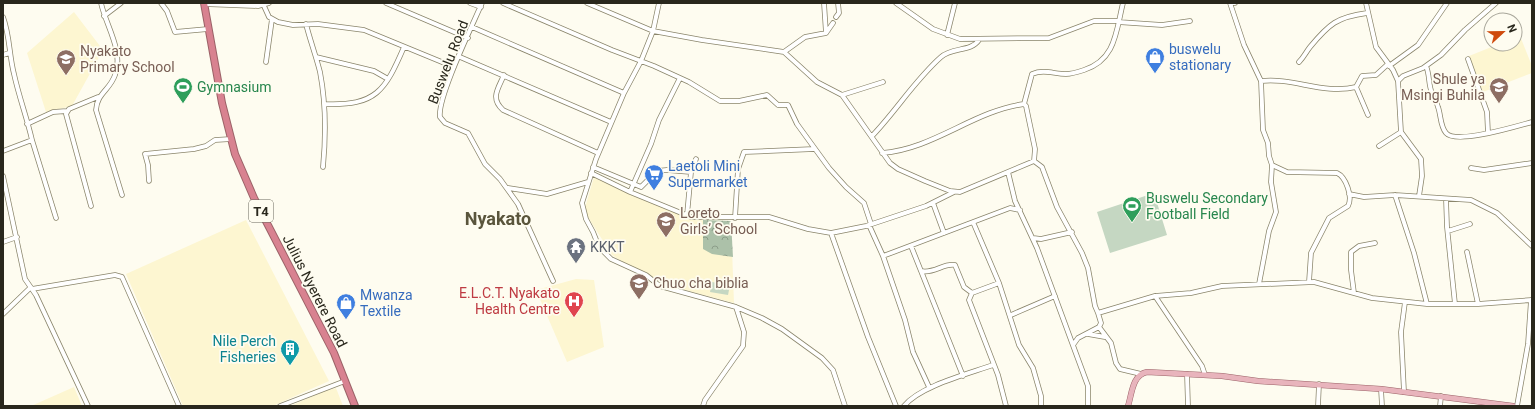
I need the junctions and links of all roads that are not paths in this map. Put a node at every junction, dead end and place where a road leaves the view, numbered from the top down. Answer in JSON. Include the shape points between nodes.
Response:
{"nodes":[{"id":1,"x":101,"y":3,"type":"edge"},
{"id":2,"x":121,"y":3,"type":"edge"},
{"id":3,"x":161,"y":3,"type":"edge"},
{"id":4,"x":269,"y":3,"type":"edge"},
{"id":5,"x":386,"y":3,"type":"edge"},
{"id":6,"x":470,"y":3,"type":"edge"},
{"id":7,"x":503,"y":3,"type":"edge"},
{"id":8,"x":587,"y":3,"type":"edge"},
{"id":9,"x":659,"y":3,"type":"edge"},
{"id":10,"x":824,"y":3,"type":"edge"},
{"id":11,"x":838,"y":3,"type":"edge"},
{"id":12,"x":896,"y":3,"type":"edge"},
{"id":13,"x":955,"y":3,"type":"edge"},
{"id":14,"x":1123,"y":3,"type":"edge"},
{"id":15,"x":1230,"y":3,"type":"edge"},
{"id":16,"x":1366,"y":3,"type":"edge"},
{"id":17,"x":1447,"y":3,"type":"edge"},
{"id":18,"x":1496,"y":3,"type":"edge"},
{"id":19,"x":204,"y":4,"type":"edge"},
{"id":20,"x":229,"y":4,"type":"edge"},
{"id":21,"x":482,"y":5,"type":"edge"},
{"id":22,"x":264,"y":6,"type":"junction"},
{"id":23,"x":1367,"y":13,"type":"junction"},
{"id":24,"x":104,"y":16,"type":"junction"},
{"id":25,"x":3,"y":17,"type":"edge"},
{"id":26,"x":836,"y":17,"type":"dead end"},
{"id":27,"x":272,"y":19,"type":"junction"},
{"id":28,"x":1190,"y":20,"type":"dead end"},
{"id":29,"x":1118,"y":21,"type":"junction"},
{"id":30,"x":833,"y":22,"type":"dead end"},
{"id":31,"x":306,"y":24,"type":"junction"},
{"id":32,"x":472,"y":27,"type":"junction"},
{"id":33,"x":208,"y":29,"type":"junction"},
{"id":34,"x":653,"y":31,"type":"junction"},
{"id":35,"x":826,"y":33,"type":"junction"},
{"id":36,"x":947,"y":35,"type":"junction"},
{"id":37,"x":468,"y":38,"type":"junction"},
{"id":38,"x":980,"y":40,"type":"junction"},
{"id":39,"x":404,"y":47,"type":"junction"},
{"id":40,"x":784,"y":52,"type":"junction"},
{"id":41,"x":9,"y":53,"type":"junction"},
{"id":42,"x":3,"y":55,"type":"edge"},
{"id":43,"x":316,"y":57,"type":"junction"},
{"id":44,"x":460,"y":57,"type":"junction"},
{"id":45,"x":1468,"y":60,"type":"dead end"},
{"id":46,"x":641,"y":61,"type":"junction"},
{"id":47,"x":266,"y":62,"type":"dead end"},
{"id":48,"x":1299,"y":62,"type":"dead end"},
{"id":49,"x":1388,"y":65,"type":"junction"},
{"id":50,"x":1426,"y":66,"type":"junction"},
{"id":51,"x":454,"y":67,"type":"junction"},
{"id":52,"x":1395,"y":73,"type":"junction"},
{"id":53,"x":504,"y":76,"type":"junction"},
{"id":54,"x":1403,"y":76,"type":"junction"},
{"id":55,"x":680,"y":78,"type":"junction"},
{"id":56,"x":388,"y":79,"type":"junction"},
{"id":57,"x":1261,"y":81,"type":"junction"},
{"id":58,"x":1398,"y":81,"type":"junction"},
{"id":59,"x":883,"y":82,"type":"dead end"},
{"id":60,"x":1356,"y":87,"type":"junction"},
{"id":61,"x":624,"y":93,"type":"junction"},
{"id":62,"x":842,"y":95,"type":"junction"},
{"id":63,"x":98,"y":97,"type":"junction"},
{"id":64,"x":325,"y":104,"type":"junction"},
{"id":65,"x":1024,"y":104,"type":"junction"},
{"id":66,"x":67,"y":111,"type":"junction"},
{"id":67,"x":1368,"y":115,"type":"dead end"},
{"id":68,"x":611,"y":122,"type":"junction"},
{"id":69,"x":1532,"y":122,"type":"edge"},
{"id":70,"x":27,"y":124,"type":"junction"},
{"id":71,"x":1401,"y":132,"type":"junction"},
{"id":72,"x":1488,"y":133,"type":"junction"},
{"id":73,"x":872,"y":136,"type":"junction"},
{"id":74,"x":230,"y":139,"type":"junction"},
{"id":75,"x":32,"y":140,"type":"junction"},
{"id":76,"x":1379,"y":146,"type":"dead end"},
{"id":77,"x":814,"y":149,"type":"junction"},
{"id":78,"x":3,"y":151,"type":"edge"},
{"id":79,"x":598,"y":153,"type":"junction"},
{"id":80,"x":882,"y":154,"type":"junction"},
{"id":81,"x":696,"y":159,"type":"dead end"},
{"id":82,"x":1034,"y":161,"type":"junction"},
{"id":83,"x":1532,"y":163,"type":"edge"},
{"id":84,"x":1272,"y":165,"type":"junction"},
{"id":85,"x":323,"y":167,"type":"dead end"},
{"id":86,"x":593,"y":167,"type":"junction"},
{"id":87,"x":1471,"y":168,"type":"dead end"},
{"id":88,"x":691,"y":172,"type":"junction"},
{"id":89,"x":1008,"y":172,"type":"junction"},
{"id":90,"x":591,"y":173,"type":"junction"},
{"id":91,"x":3,"y":176,"type":"edge"},
{"id":92,"x":149,"y":181,"type":"dead end"},
{"id":93,"x":588,"y":182,"type":"junction"},
{"id":94,"x":633,"y":185,"type":"junction"},
{"id":95,"x":507,"y":188,"type":"junction"},
{"id":96,"x":5,"y":191,"type":"edge"},
{"id":97,"x":630,"y":192,"type":"junction"},
{"id":98,"x":954,"y":192,"type":"junction"},
{"id":99,"x":1349,"y":194,"type":"junction"},
{"id":100,"x":122,"y":195,"type":"dead end"},
{"id":101,"x":1395,"y":195,"type":"junction"},
{"id":102,"x":1419,"y":196,"type":"junction"},
{"id":103,"x":1446,"y":199,"type":"junction"},
{"id":104,"x":1015,"y":201,"type":"junction"},
{"id":105,"x":933,"y":203,"type":"junction"},
{"id":106,"x":91,"y":206,"type":"dead end"},
{"id":107,"x":1010,"y":208,"type":"junction"},
{"id":108,"x":1020,"y":210,"type":"junction"},
{"id":109,"x":687,"y":215,"type":"junction"},
{"id":110,"x":56,"y":218,"type":"dead end"},
{"id":111,"x":735,"y":218,"type":"junction"},
{"id":112,"x":973,"y":222,"type":"junction"},
{"id":113,"x":1470,"y":224,"type":"dead end"},
{"id":114,"x":870,"y":225,"type":"junction"},
{"id":115,"x":1448,"y":231,"type":"junction"},
{"id":116,"x":1072,"y":232,"type":"junction"},
{"id":117,"x":831,"y":233,"type":"junction"},
{"id":118,"x":944,"y":233,"type":"junction"},
{"id":119,"x":17,"y":237,"type":"junction"},
{"id":120,"x":1033,"y":238,"type":"junction"},
{"id":121,"x":3,"y":242,"type":"edge"},
{"id":122,"x":1375,"y":243,"type":"dead end"},
{"id":123,"x":911,"y":246,"type":"junction"},
{"id":124,"x":1532,"y":246,"type":"edge"},
{"id":125,"x":1468,"y":252,"type":"dead end"},
{"id":126,"x":883,"y":256,"type":"junction"},
{"id":127,"x":921,"y":272,"type":"junction"},
{"id":128,"x":553,"y":281,"type":"dead end"},
{"id":129,"x":1309,"y":282,"type":"junction"},
{"id":130,"x":999,"y":283,"type":"junction"},
{"id":131,"x":1259,"y":284,"type":"junction"},
{"id":132,"x":31,"y":288,"type":"junction"},
{"id":133,"x":972,"y":293,"type":"junction"},
{"id":134,"x":1354,"y":293,"type":"junction"},
{"id":135,"x":1055,"y":296,"type":"junction"},
{"id":136,"x":1155,"y":296,"type":"junction"},
{"id":137,"x":1532,"y":300,"type":"edge"},
{"id":138,"x":1405,"y":302,"type":"junction"},
{"id":139,"x":1427,"y":304,"type":"junction"},
{"id":140,"x":1455,"y":304,"type":"junction"},
{"id":141,"x":1478,"y":304,"type":"junction"},
{"id":142,"x":736,"y":307,"type":"junction"},
{"id":143,"x":1098,"y":313,"type":"junction"},
{"id":144,"x":3,"y":314,"type":"edge"},
{"id":145,"x":1011,"y":315,"type":"junction"},
{"id":146,"x":1099,"y":327,"type":"junction"},
{"id":147,"x":1069,"y":334,"type":"junction"},
{"id":148,"x":1088,"y":334,"type":"junction"},
{"id":149,"x":1105,"y":337,"type":"junction"},
{"id":150,"x":1078,"y":338,"type":"junction"},
{"id":151,"x":1073,"y":346,"type":"junction"},
{"id":152,"x":993,"y":365,"type":"junction"},
{"id":153,"x":1141,"y":374,"type":"junction"},
{"id":154,"x":1187,"y":374,"type":"junction"},
{"id":155,"x":1205,"y":375,"type":"junction"},
{"id":156,"x":963,"y":376,"type":"junction"},
{"id":157,"x":345,"y":381,"type":"junction"},
{"id":158,"x":1319,"y":384,"type":"junction"},
{"id":159,"x":929,"y":387,"type":"junction"},
{"id":160,"x":1381,"y":389,"type":"junction"},
{"id":161,"x":1404,"y":392,"type":"junction"},
{"id":162,"x":1441,"y":396,"type":"junction"},
{"id":163,"x":88,"y":406,"type":"edge"},
{"id":164,"x":179,"y":406,"type":"edge"},
{"id":165,"x":280,"y":406,"type":"edge"},
{"id":166,"x":355,"y":406,"type":"edge"},
{"id":167,"x":703,"y":406,"type":"edge"},
{"id":168,"x":845,"y":406,"type":"edge"},
{"id":169,"x":896,"y":406,"type":"edge"},
{"id":170,"x":904,"y":406,"type":"edge"},
{"id":171,"x":1006,"y":406,"type":"edge"},
{"id":172,"x":1041,"y":406,"type":"edge"},
{"id":173,"x":1088,"y":406,"type":"edge"},
{"id":174,"x":1128,"y":406,"type":"edge"},
{"id":175,"x":1188,"y":406,"type":"edge"},
{"id":176,"x":1318,"y":406,"type":"edge"},
{"id":177,"x":1382,"y":406,"type":"edge"},
{"id":178,"x":1440,"y":406,"type":"edge"},
{"id":179,"x":1513,"y":406,"type":"edge"},
{"id":180,"x":1517,"y":406,"type":"edge"}],
"edges":[{"from":1,"to":24,"type":"street"},
{"from":2,"to":24,"type":"street"},
{"from":3,"to":33,"type":"street","via":[[167,10],[175,32]]},
{"from":4,"to":22,"type":"street"},
{"from":5,"to":37,"type":"street"},
{"from":6,"to":21,"type":"street"},
{"from":7,"to":46,"type":"street"},
{"from":8,"to":34,"type":"street"},
{"from":9,"to":34,"type":"street"},
{"from":10,"to":35,"type":"street"},
{"from":11,"to":26,"type":"street","via":[[839,14]]},
{"from":12,"to":36,"type":"street","via":[[933,29]]},
{"from":13,"to":36,"type":"street"},
{"from":14,"to":29,"type":"street"},
{"from":15,"to":57,"type":"street","via":[[1244,45]]},
{"from":16,"to":23,"type":"street"},
{"from":17,"to":49,"type":"street","via":[[1418,45]]},
{"from":18,"to":50,"type":"street","via":[[1448,49]]},
{"from":19,"to":20,"type":"street"},
{"from":19,"to":33,"type":"highway","name":"Julius Nyerere Road","number":"T4"},
{"from":20,"to":22,"type":"street"},
{"from":21,"to":32,"type":"street","name":"Buswelu Road"},
{"from":22,"to":27,"type":"street"},
{"from":23,"to":48,"type":"street","via":[[1336,20]]},
{"from":23,"to":49,"type":"street","via":[[1376,47]]},
{"from":24,"to":63,"type":"street","via":[[114,42],[117,64],[111,84]]},
{"from":25,"to":41,"type":"street","via":[[8,32]]},
{"from":27,"to":31,"type":"street","via":[[285,24]]},
{"from":27,"to":47,"type":"street"},
{"from":28,"to":29,"type":"street","via":[[1162,25]]},
{"from":29,"to":38,"type":"street","via":[[1094,21],[1049,38]]},
{"from":29,"to":65,"type":"street","via":[[1112,48],[1103,60],[1092,68],[1075,73],[1034,73],[1030,77]]},
{"from":30,"to":35,"type":"street"},
{"from":31,"to":39,"type":"street","via":[[364,30]]},
{"from":31,"to":43,"type":"street"},
{"from":32,"to":37,"type":"street","name":"Buswelu Road"},
{"from":32,"to":61,"type":"street"},
{"from":33,"to":74,"type":"highway","name":"Julius Nyerere Road","number":"T4"},
{"from":34,"to":40,"type":"street"},
{"from":34,"to":46,"type":"street"},
{"from":35,"to":40,"type":"street","via":[[805,37]]},
{"from":36,"to":38,"type":"street","via":[[960,39]]},
{"from":37,"to":44,"type":"street","name":"Buswelu Road"},
{"from":38,"to":73,"type":"street","via":[[974,46],[942,56],[912,87]]},
{"from":39,"to":51,"type":"street"},
{"from":39,"to":56,"type":"street"},
{"from":40,"to":62,"type":"street","via":[[817,82]]},
{"from":41,"to":42,"type":"street"},
{"from":41,"to":70,"type":"street"},
{"from":43,"to":56,"type":"street","via":[[374,72]]},
{"from":43,"to":64,"type":"street"},
{"from":44,"to":51,"type":"street","name":"Buswelu Road"},
{"from":44,"to":53,"type":"street"},
{"from":45,"to":72,"type":"street","via":[[1487,112]]},
{"from":46,"to":55,"type":"street"},
{"from":46,"to":61,"type":"street"},
{"from":49,"to":52,"type":"street"},
{"from":49,"to":60,"type":"street","via":[[1376,75],[1362,76]]},
{"from":50,"to":54,"type":"street"},
{"from":50,"to":72,"type":"street","via":[[1430,89],[1438,104],[1443,129],[1447,134],[1458,138]]},
{"from":51,"to":95,"type":"street","name":"Buswelu Road","via":[[441,105],[440,117],[445,123],[468,133],[485,164]]},
{"from":52,"to":54,"type":"street"},
{"from":52,"to":58,"type":"street"},
{"from":53,"to":68,"type":"street"},
{"from":53,"to":79,"type":"street","via":[[495,97],[503,110]]},
{"from":54,"to":58,"type":"street"},
{"from":55,"to":77,"type":"street","via":[[720,101],[738,101],[767,95],[778,105],[788,105]]},
{"from":55,"to":94,"type":"street","via":[[659,120]]},
{"from":56,"to":64,"type":"street","via":[[370,98]]},
{"from":57,"to":60,"type":"street","via":[[1271,80],[1342,90]]},
{"from":57,"to":84,"type":"street","via":[[1262,130],[1268,143]]},
{"from":58,"to":71,"type":"street"},
{"from":59,"to":62,"type":"street"},
{"from":60,"to":67,"type":"street"},
{"from":61,"to":68,"type":"street"},
{"from":62,"to":73,"type":"street"},
{"from":63,"to":66,"type":"street"},
{"from":63,"to":100,"type":"street","via":[[97,115]]},
{"from":64,"to":85,"type":"street","via":[[326,139]]},
{"from":65,"to":80,"type":"street","via":[[978,117],[947,134],[910,149]]},
{"from":65,"to":82,"type":"street","via":[[1036,149]]},
{"from":66,"to":70,"type":"street","via":[[54,112]]},
{"from":66,"to":106,"type":"street","via":[[66,118]]},
{"from":68,"to":79,"type":"street"},
{"from":69,"to":72,"type":"street"},
{"from":70,"to":75,"type":"street"},
{"from":71,"to":76,"type":"street"},
{"from":71,"to":102,"type":"street","via":[[1421,158]]},
{"from":73,"to":80,"type":"street"},
{"from":74,"to":92,"type":"street","via":[[215,140],[194,149],[145,154]]},
{"from":74,"to":157,"type":"highway","name":"Julius Nyerere Road","number":"T4","via":[[254,198],[307,298]]},
{"from":75,"to":78,"type":"street"},
{"from":75,"to":110,"type":"street"},
{"from":77,"to":111,"type":"street","via":[[744,152],[738,169]]},
{"from":77,"to":114,"type":"street","via":[[838,179],[864,203]]},
{"from":79,"to":86,"type":"street"},
{"from":80,"to":98,"type":"street","via":[[898,169]]},
{"from":81,"to":88,"type":"street"},
{"from":82,"to":89,"type":"street"},
{"from":82,"to":116,"type":"street","via":[[1042,167],[1057,207]]},
{"from":83,"to":87,"type":"street","via":[[1484,170]]},
{"from":84,"to":99,"type":"street","via":[[1287,172],[1337,173],[1343,177]]},
{"from":84,"to":131,"type":"street","via":[[1271,182],[1276,212],[1268,235]]},
{"from":86,"to":90,"type":"street"},
{"from":86,"to":94,"type":"street"},
{"from":88,"to":94,"type":"street","via":[[657,171],[642,187]]},
{"from":88,"to":109,"type":"street"},
{"from":89,"to":98,"type":"street","via":[[960,192]]},
{"from":89,"to":104,"type":"street"},
{"from":90,"to":93,"type":"street"},
{"from":90,"to":97,"type":"street"},
{"from":91,"to":96,"type":"street"},
{"from":93,"to":95,"type":"street","via":[[547,194]]},
{"from":93,"to":142,"type":"street","via":[[582,203],[583,213],[599,246],[611,259],[646,275],[660,286]]},
{"from":94,"to":97,"type":"street"},
{"from":95,"to":128,"type":"street","name":"Buswelu Road","via":[[528,221]]},
{"from":96,"to":119,"type":"street"},
{"from":97,"to":109,"type":"street"},
{"from":98,"to":105,"type":"street"},
{"from":99,"to":101,"type":"street","via":[[1364,197]]},
{"from":99,"to":129,"type":"street","via":[[1348,206],[1330,215],[1313,248]]},
{"from":101,"to":102,"type":"street"},
{"from":101,"to":139,"type":"street"},
{"from":102,"to":103,"type":"street"},
{"from":103,"to":115,"type":"street"},
{"from":103,"to":124,"type":"street","via":[[1464,198],[1488,207],[1504,218]]},
{"from":104,"to":107,"type":"street"},
{"from":104,"to":108,"type":"street"},
{"from":105,"to":114,"type":"street"},
{"from":105,"to":118,"type":"street"},
{"from":107,"to":108,"type":"street"},
{"from":107,"to":112,"type":"street"},
{"from":108,"to":120,"type":"street"},
{"from":109,"to":111,"type":"street","via":[[700,218]]},
{"from":111,"to":117,"type":"street","via":[[769,217],[808,230]]},
{"from":112,"to":118,"type":"street"},
{"from":112,"to":130,"type":"street"},
{"from":113,"to":115,"type":"street"},
{"from":114,"to":117,"type":"street"},
{"from":114,"to":126,"type":"street"},
{"from":115,"to":140,"type":"street"},
{"from":116,"to":120,"type":"street","via":[[1041,239]]},
{"from":116,"to":143,"type":"street","via":[[1088,268],[1093,300]]},
{"from":117,"to":169,"type":"street"},
{"from":118,"to":123,"type":"street"},
{"from":119,"to":121,"type":"street"},
{"from":119,"to":132,"type":"street","via":[[25,279]]},
{"from":120,"to":135,"type":"street"},
{"from":122,"to":134,"type":"street","via":[[1359,246],[1351,252],[1350,270]]},
{"from":123,"to":126,"type":"street"},
{"from":123,"to":127,"type":"street"},
{"from":125,"to":141,"type":"street"},
{"from":126,"to":159,"type":"street","via":[[913,352]]},
{"from":127,"to":133,"type":"street","via":[[931,272],[953,265],[957,268],[964,287]]},
{"from":127,"to":156,"type":"street"},
{"from":129,"to":131,"type":"street"},
{"from":129,"to":134,"type":"street"},
{"from":130,"to":133,"type":"street"},
{"from":130,"to":145,"type":"street"},
{"from":131,"to":136,"type":"street","via":[[1222,286],[1191,293]]},
{"from":132,"to":144,"type":"street"},
{"from":132,"to":163,"type":"street"},
{"from":132,"to":164,"type":"street","via":[[116,275],[122,277]]},
{"from":133,"to":152,"type":"street","via":[[969,300]]},
{"from":134,"to":138,"type":"street"},
{"from":135,"to":145,"type":"street"},
{"from":135,"to":147,"type":"street"},
{"from":136,"to":143,"type":"street"},
{"from":136,"to":155,"type":"street","via":[[1202,366]]},
{"from":137,"to":141,"type":"street"},
{"from":137,"to":180,"type":"street","via":[[1528,344]]},
{"from":138,"to":139,"type":"street"},
{"from":138,"to":161,"type":"street","via":[[1401,332]]},
{"from":139,"to":140,"type":"street"},
{"from":140,"to":141,"type":"street"},
{"from":142,"to":167,"type":"street","via":[[744,332],[744,346]]},
{"from":142,"to":168,"type":"street","via":[[782,329],[822,358],[833,370]]},
{"from":143,"to":146,"type":"street","via":[[1101,323]]},
{"from":145,"to":172,"type":"street","via":[[1019,345],[1033,368],[1041,396]]},
{"from":146,"to":148,"type":"street"},
{"from":146,"to":149,"type":"street"},
{"from":147,"to":150,"type":"street"},
{"from":147,"to":151,"type":"street"},
{"from":148,"to":149,"type":"street"},
{"from":148,"to":150,"type":"street"},
{"from":149,"to":153,"type":"street","via":[[1111,343],[1120,369]]},
{"from":150,"to":151,"type":"street"},
{"from":151,"to":173,"type":"street","via":[[1088,386]]},
{"from":152,"to":156,"type":"street"},
{"from":152,"to":171,"type":"street"},
{"from":153,"to":154,"type":"main road"},
{"from":153,"to":174,"type":"main road","via":[[1135,380]]},
{"from":154,"to":155,"type":"main road"},
{"from":154,"to":175,"type":"street"},
{"from":155,"to":158,"type":"main road"},
{"from":156,"to":159,"type":"street"},
{"from":157,"to":165,"type":"street"},
{"from":157,"to":166,"type":"highway","name":"Julius Nyerere Road","number":"T4"},
{"from":158,"to":160,"type":"main road"},
{"from":158,"to":176,"type":"street"},
{"from":159,"to":170,"type":"street","via":[[913,396]]},
{"from":160,"to":161,"type":"main road"},
{"from":160,"to":177,"type":"street"},
{"from":161,"to":162,"type":"main road"},
{"from":162,"to":178,"type":"street"},
{"from":162,"to":179,"type":"main road"}]}
